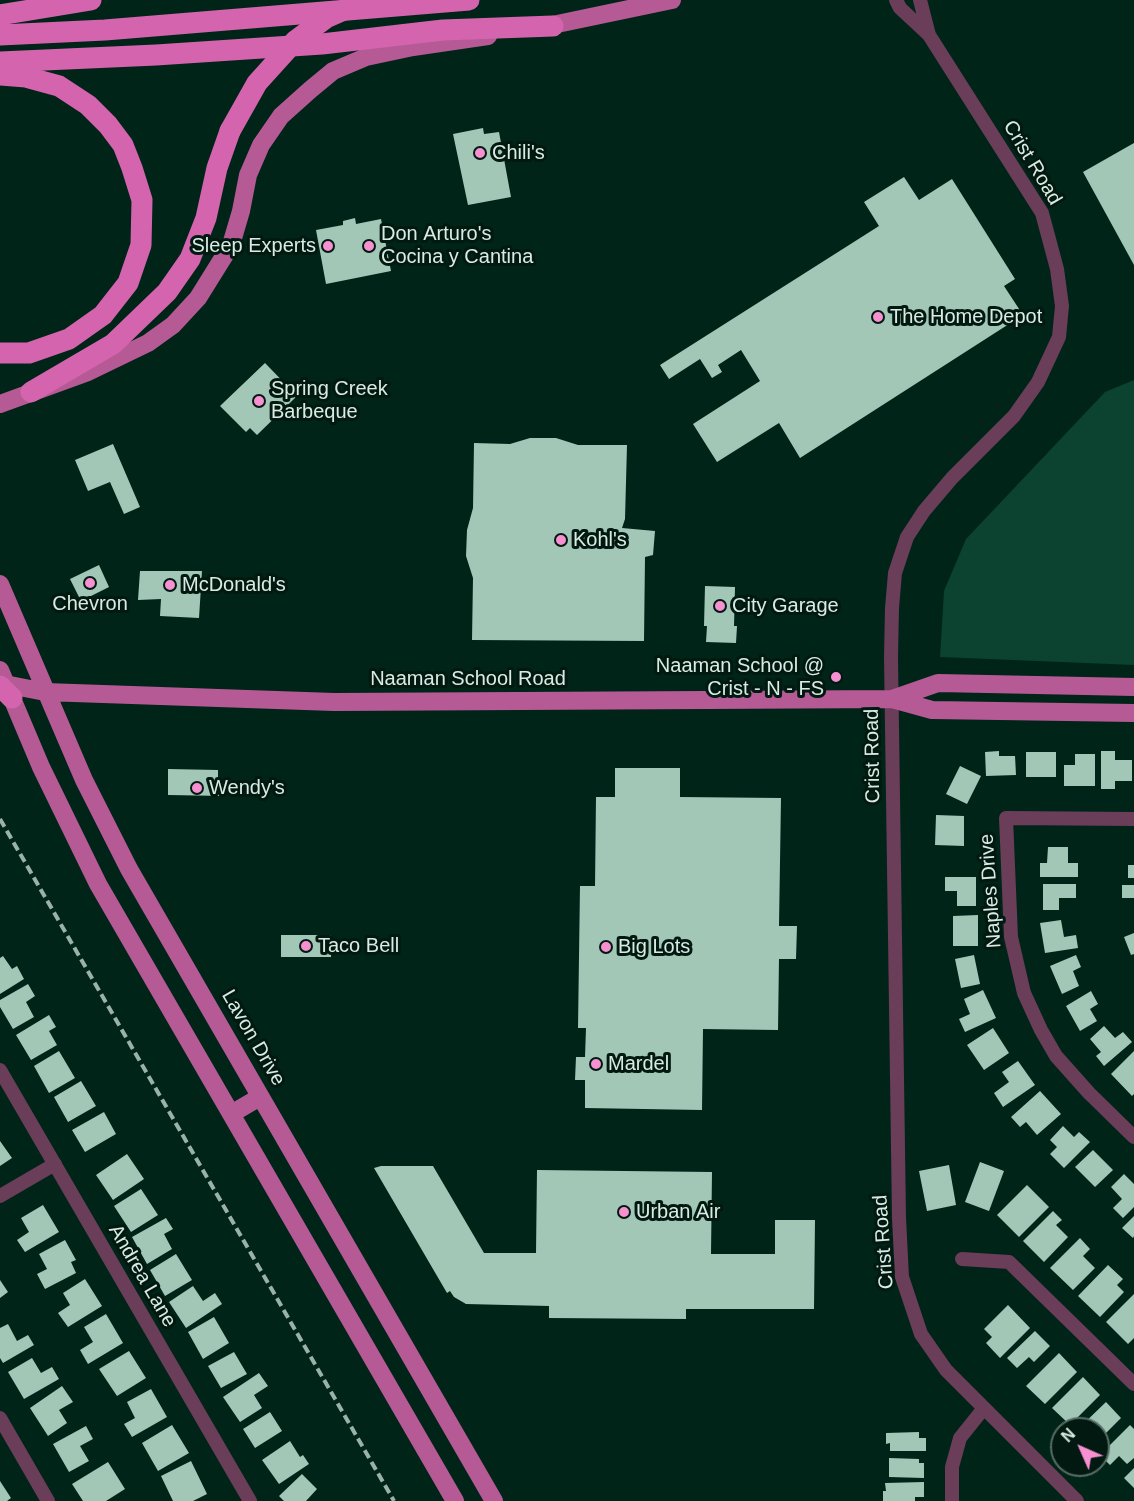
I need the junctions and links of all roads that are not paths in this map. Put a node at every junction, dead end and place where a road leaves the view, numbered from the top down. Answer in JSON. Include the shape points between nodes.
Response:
{"nodes":[{"id":1,"x":91,"y":0,"type":"edge"},
{"id":2,"x":367,"y":0,"type":"edge"},
{"id":3,"x":469,"y":0,"type":"edge"},
{"id":4,"x":672,"y":0,"type":"edge"},
{"id":5,"x":896,"y":0,"type":"edge"},
{"id":6,"x":920,"y":0,"type":"edge"},
{"id":7,"x":0,"y":15,"type":"edge"},
{"id":8,"x":554,"y":26,"type":"junction"},
{"id":9,"x":0,"y":35,"type":"edge"},
{"id":10,"x":929,"y":35,"type":"junction"},
{"id":11,"x":0,"y":62,"type":"edge"},
{"id":12,"x":0,"y":75,"type":"edge"},
{"id":13,"x":0,"y":353,"type":"edge"},
{"id":14,"x":31,"y":392,"type":"junction"},
{"id":15,"x":0,"y":405,"type":"edge"},
{"id":16,"x":0,"y":584,"type":"edge"},
{"id":17,"x":3,"y":686,"type":"edge"},
{"id":18,"x":1134,"y":687,"type":"edge"},
{"id":19,"x":45,"y":692,"type":"junction"},
{"id":20,"x":892,"y":699,"type":"junction"},
{"id":21,"x":1134,"y":713,"type":"edge"},
{"id":22,"x":1134,"y":819,"type":"edge"},
{"id":23,"x":0,"y":1070,"type":"edge"},
{"id":24,"x":260,"y":1097,"type":"junction"},
{"id":25,"x":231,"y":1114,"type":"junction"},
{"id":26,"x":1134,"y":1137,"type":"edge"},
{"id":27,"x":55,"y":1164,"type":"junction"},
{"id":28,"x":0,"y":1196,"type":"edge"},
{"id":29,"x":962,"y":1259,"type":"dead end"},
{"id":30,"x":413,"y":1361,"type":"junction"},
{"id":31,"x":384,"y":1378,"type":"junction"},
{"id":32,"x":1134,"y":1384,"type":"edge"},
{"id":33,"x":984,"y":1408,"type":"junction"},
{"id":34,"x":0,"y":1418,"type":"edge"},
{"id":35,"x":48,"y":1501,"type":"edge"},
{"id":36,"x":250,"y":1501,"type":"edge"},
{"id":37,"x":455,"y":1501,"type":"edge"},
{"id":38,"x":494,"y":1501,"type":"edge"},
{"id":39,"x":952,"y":1501,"type":"edge"},
{"id":40,"x":1077,"y":1501,"type":"edge"}],
"edges":[{"from":1,"to":7,"type":"highway"},
{"from":2,"to":14,"type":"highway","bridge":true,"via":[[326,18],[295,41],[257,83],[230,131],[206,218],[190,259],[167,292],[113,344]]},
{"from":3,"to":9,"type":"highway"},
{"from":4,"to":8,"type":"main road"},
{"from":5,"to":10,"type":"street","name":"Crist Road"},
{"from":6,"to":10,"type":"street","name":"Crist Road"},
{"from":8,"to":11,"type":"highway","via":[[443,30],[168,55]]},
{"from":8,"to":14,"type":"main road","via":[[413,47],[366,57],[333,71],[281,116],[261,145],[248,175],[231,245],[198,298],[173,325],[148,343],[88,372]]},
{"from":10,"to":20,"type":"street","name":"Crist Road","via":[[1042,213],[1062,306],[1059,337],[1038,382],[1014,416],[924,511],[907,537],[896,573],[892,608]]},
{"from":12,"to":13,"type":"highway","via":[[59,86],[88,105],[123,145],[142,200],[141,245],[128,283],[103,315],[69,339],[28,353]]},
{"from":14,"to":15,"type":"main road"},
{"from":16,"to":19,"type":"main road","name":"Lavon Drive"},
{"from":17,"to":19,"type":"main road","name":"Naaman School Road"},
{"from":17,"to":25,"type":"main road","via":[[98,884]]},
{"from":18,"to":20,"type":"main road","name":"Naaman School Road","via":[[938,683]]},
{"from":19,"to":20,"type":"main road","name":"Naaman School Road","via":[[334,702]]},
{"from":19,"to":24,"type":"main road","name":"Lavon Drive","via":[[129,869]]},
{"from":20,"to":21,"type":"main road","name":"Naaman School Road","via":[[932,710]]},
{"from":20,"to":33,"type":"street","name":"Crist Road","via":[[902,1277],[921,1334],[946,1370]]},
{"from":22,"to":26,"type":"street","name":"Naples Drive","via":[[1006,818],[1011,937],[1024,993],[1056,1056]]},
{"from":23,"to":27,"type":"street","name":"Andrea Lane"},
{"from":24,"to":25,"type":"main road"},
{"from":24,"to":30,"type":"main road","name":"Lavon Drive"},
{"from":25,"to":31,"type":"main road"},
{"from":27,"to":28,"type":"street"},
{"from":27,"to":36,"type":"street","name":"Andrea Lane"},
{"from":29,"to":32,"type":"street","via":[[1009,1262]]},
{"from":30,"to":31,"type":"main road"},
{"from":30,"to":38,"type":"main road","name":"Lavon Drive"},
{"from":31,"to":37,"type":"main road"},
{"from":33,"to":39,"type":"street","via":[[960,1438],[952,1467]]},
{"from":33,"to":40,"type":"street","name":"Crist Road"},
{"from":34,"to":35,"type":"street"}]}
